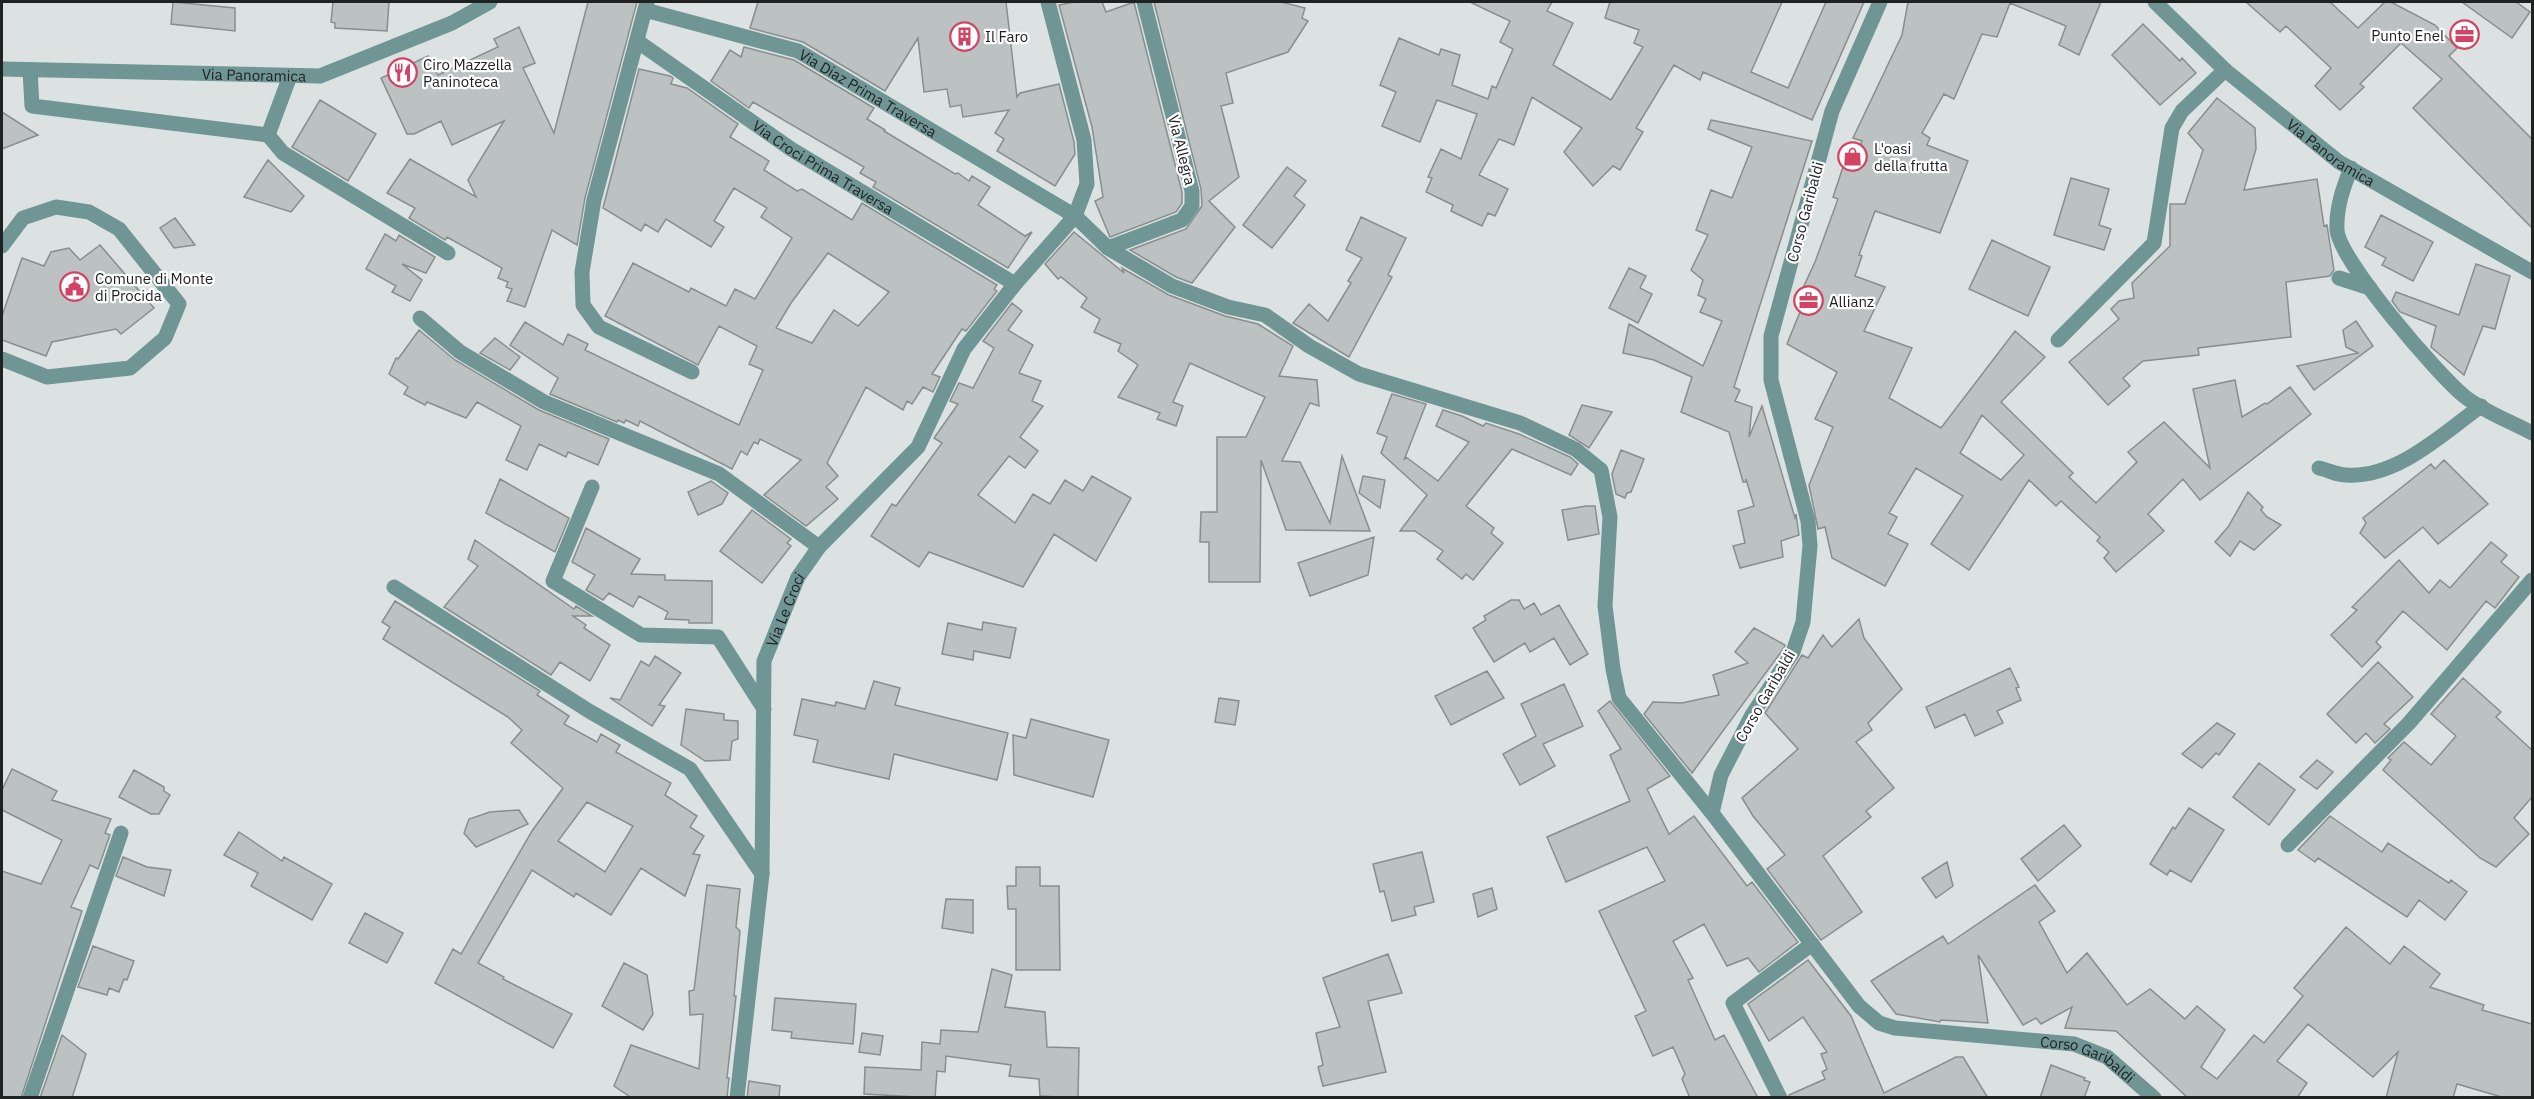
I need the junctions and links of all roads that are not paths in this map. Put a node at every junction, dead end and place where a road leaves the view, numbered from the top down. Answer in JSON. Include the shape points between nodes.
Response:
{"nodes":[{"id":1,"x":490,"y":2,"type":"edge"},
{"id":2,"x":1048,"y":2,"type":"edge"},
{"id":3,"x":1144,"y":2,"type":"edge"},
{"id":4,"x":1880,"y":2,"type":"edge"},
{"id":5,"x":2155,"y":2,"type":"edge"},
{"id":6,"x":646,"y":6,"type":"edge"},
{"id":7,"x":637,"y":41,"type":"junction"},
{"id":8,"x":2,"y":69,"type":"edge"},
{"id":9,"x":30,"y":70,"type":"junction"},
{"id":10,"x":2225,"y":70,"type":"junction"},
{"id":11,"x":290,"y":76,"type":"junction"},
{"id":12,"x":268,"y":135,"type":"junction"},
{"id":13,"x":2322,"y":148,"type":"junction"},
{"id":14,"x":2351,"y":168,"type":"junction"},
{"id":15,"x":2340,"y":197,"type":"junction"},
{"id":16,"x":1075,"y":216,"type":"junction"},
{"id":17,"x":2,"y":246,"type":"edge"},
{"id":18,"x":1108,"y":248,"type":"junction"},
{"id":19,"x":448,"y":253,"type":"dead end"},
{"id":20,"x":2532,"y":272,"type":"edge"},
{"id":21,"x":2339,"y":278,"type":"dead end"},
{"id":22,"x":1015,"y":284,"type":"junction"},
{"id":23,"x":2370,"y":288,"type":"junction"},
{"id":24,"x":420,"y":318,"type":"dead end"},
{"id":25,"x":2058,"y":340,"type":"dead end"},
{"id":26,"x":2,"y":358,"type":"edge"},
{"id":27,"x":692,"y":372,"type":"dead end"},
{"id":28,"x":2481,"y":406,"type":"junction"},
{"id":29,"x":2532,"y":434,"type":"edge"},
{"id":30,"x":2319,"y":468,"type":"dead end"},
{"id":31,"x":592,"y":487,"type":"dead end"},
{"id":32,"x":819,"y":547,"type":"junction"},
{"id":33,"x":2532,"y":580,"type":"edge"},
{"id":34,"x":394,"y":587,"type":"dead end"},
{"id":35,"x":764,"y":709,"type":"junction"},
{"id":36,"x":1712,"y":813,"type":"junction"},
{"id":37,"x":121,"y":833,"type":"dead end"},
{"id":38,"x":2288,"y":845,"type":"dead end"},
{"id":39,"x":762,"y":874,"type":"junction"},
{"id":40,"x":1812,"y":944,"type":"junction"},
{"id":41,"x":30,"y":1098,"type":"edge"},
{"id":42,"x":737,"y":1098,"type":"edge"},
{"id":43,"x":1780,"y":1098,"type":"edge"},
{"id":44,"x":2154,"y":1098,"type":"edge"}],
"edges":[{"from":1,"to":11,"type":"street","name":"Via Panoramica","via":[[452,23],[320,76]]},
{"from":2,"to":16,"type":"street","via":[[1084,140],[1087,184]]},
{"from":3,"to":18,"type":"street","name":"Via Allegra","via":[[1192,191],[1192,206],[1182,220]]},
{"from":4,"to":36,"type":"street","name":"Corso Garibaldi","via":[[1832,111],[1771,336],[1771,380],[1808,521],[1810,546],[1803,622],[1793,652],[1752,715],[1721,775]]},
{"from":5,"to":10,"type":"street","name":"Via Panoramica"},
{"from":6,"to":7,"type":"street"},
{"from":6,"to":16,"type":"street","name":"Via Diaz Prima Traversa","via":[[798,51]]},
{"from":7,"to":22,"type":"street","name":"Via Croci Prima Traversa","via":[[791,149]]},
{"from":7,"to":27,"type":"street","via":[[594,200],[582,272],[583,304],[599,327]]},
{"from":8,"to":9,"type":"street","name":"Via Panoramica"},
{"from":9,"to":11,"type":"street","name":"Via Panoramica"},
{"from":9,"to":12,"type":"street","via":[[32,106]]},
{"from":10,"to":13,"type":"street","name":"Via Panoramica"},
{"from":10,"to":25,"type":"street","via":[[2182,111],[2172,128],[2154,243]]},
{"from":11,"to":12,"type":"street"},
{"from":12,"to":19,"type":"street","via":[[283,153]]},
{"from":13,"to":14,"type":"street","name":"Via Panoramica"},
{"from":13,"to":15,"type":"street","via":[[2334,169]]},
{"from":14,"to":15,"type":"street"},
{"from":14,"to":20,"type":"street","name":"Via Panoramica"},
{"from":15,"to":23,"type":"street","via":[[2337,232],[2354,267]]},
{"from":16,"to":18,"type":"street","name":"Via Diaz Prima Traversa"},
{"from":16,"to":22,"type":"street","name":"Via Le Croci"},
{"from":17,"to":26,"type":"street","via":[[23,218],[56,207],[89,212],[119,229],[179,304],[165,338],[130,368],[47,377]]},
{"from":18,"to":36,"type":"street","name":"Via Diaz Prima Traversa","via":[[1172,286],[1228,307],[1265,315],[1359,374],[1520,423],[1575,449],[1601,470],[1610,517],[1605,606],[1619,698]]},
{"from":21,"to":23,"type":"street"},
{"from":22,"to":32,"type":"street","name":"Via Le Croci","via":[[964,349],[918,447]]},
{"from":23,"to":28,"type":"street","via":[[2409,338],[2465,397]]},
{"from":24,"to":32,"type":"street","via":[[460,352],[544,402],[718,474]]},
{"from":28,"to":29,"type":"street"},
{"from":28,"to":30,"type":"street","via":[[2403,463],[2347,476]]},
{"from":31,"to":35,"type":"street","via":[[553,581],[641,635],[718,637]]},
{"from":32,"to":35,"type":"street","name":"Via Le Croci","via":[[798,577],[764,661]]},
{"from":33,"to":38,"type":"street","via":[[2409,723]]},
{"from":34,"to":39,"type":"street","via":[[589,711],[690,769]]},
{"from":35,"to":39,"type":"street","name":"Via Le Croci"},
{"from":36,"to":40,"type":"street","name":"Corso Garibaldi"},
{"from":37,"to":41,"type":"street"},
{"from":39,"to":42,"type":"street","name":"Via Le Croci"},
{"from":40,"to":43,"type":"street","via":[[1733,1003]]},
{"from":40,"to":44,"type":"street","name":"Corso Garibaldi","via":[[1859,1006],[1880,1023],[1895,1028],[2074,1044],[2107,1057]]}]}
